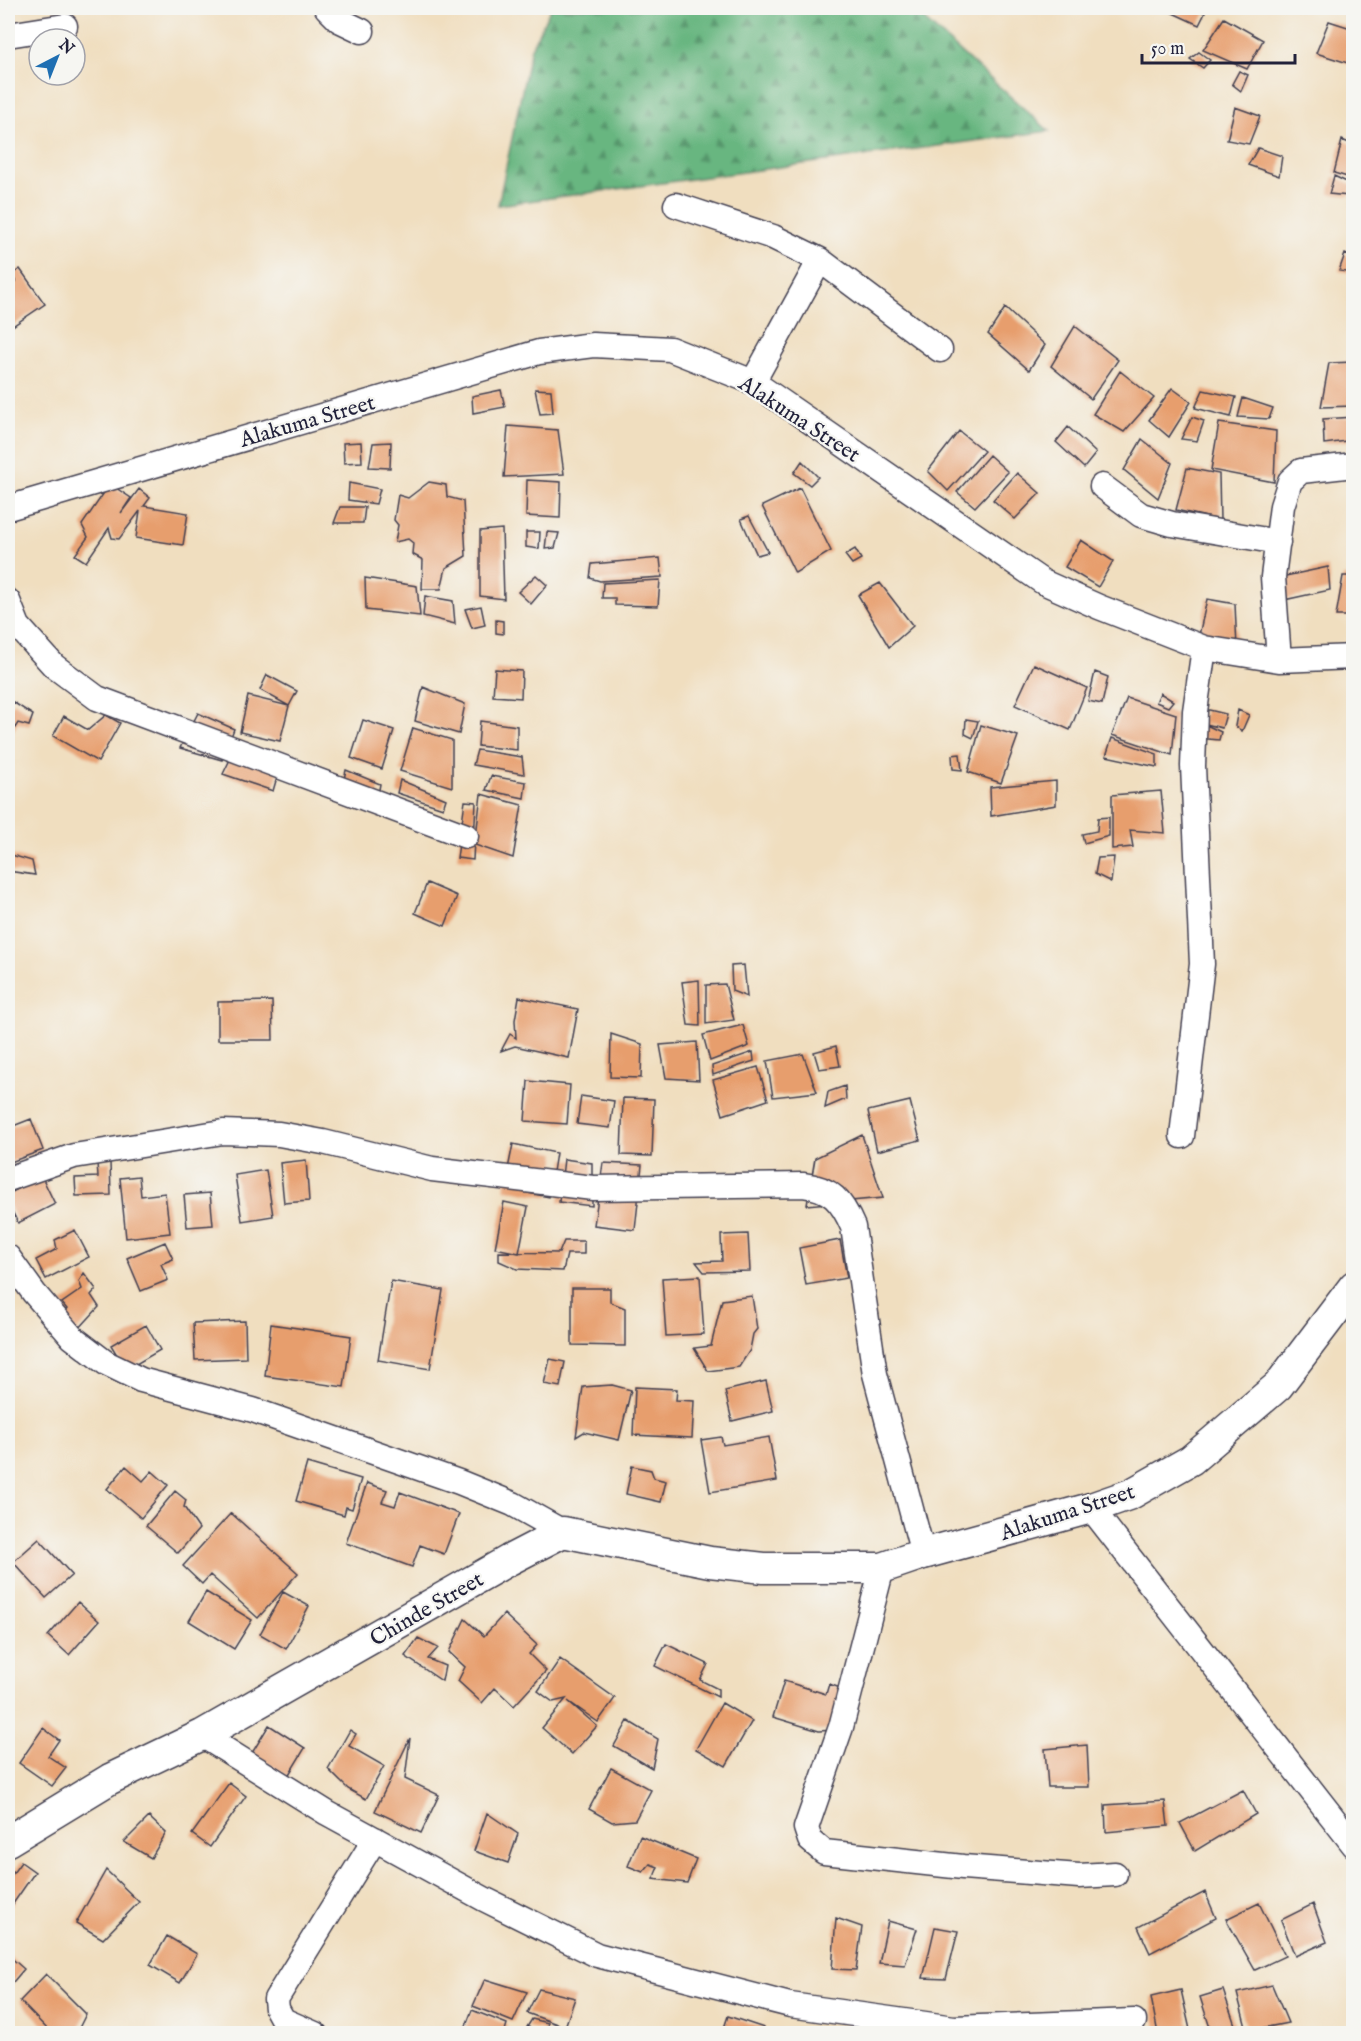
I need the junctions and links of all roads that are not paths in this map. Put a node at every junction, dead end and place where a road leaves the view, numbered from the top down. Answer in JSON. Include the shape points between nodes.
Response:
{"nodes":[{"id":1,"x":327,"y":8,"type":"edge"},
{"id":2,"x":65,"y":26,"type":"dead end"},
{"id":3,"x":362,"y":31,"type":"dead end"},
{"id":4,"x":8,"y":35,"type":"edge"},
{"id":5,"x":676,"y":205,"type":"dead end"},
{"id":6,"x":820,"y":260,"type":"junction"},
{"id":7,"x":940,"y":350,"type":"dead end"},
{"id":8,"x":753,"y":382,"type":"junction"},
{"id":9,"x":1353,"y":465,"type":"edge"},
{"id":10,"x":1101,"y":486,"type":"dead end"},
{"id":11,"x":8,"y":507,"type":"edge"},
{"id":12,"x":1278,"y":542,"type":"junction"},
{"id":13,"x":8,"y":601,"type":"edge"},
{"id":14,"x":1204,"y":648,"type":"junction"},
{"id":15,"x":1353,"y":657,"type":"edge"},
{"id":16,"x":1279,"y":660,"type":"junction"},
{"id":17,"x":466,"y":836,"type":"dead end"},
{"id":18,"x":1182,"y":1136,"type":"dead end"},
{"id":19,"x":8,"y":1179,"type":"edge"},
{"id":20,"x":8,"y":1257,"type":"edge"},
{"id":21,"x":1353,"y":1286,"type":"edge"},
{"id":22,"x":1091,"y":1508,"type":"junction"},
{"id":23,"x":562,"y":1532,"type":"junction"},
{"id":24,"x":923,"y":1554,"type":"junction"},
{"id":25,"x":882,"y":1568,"type":"junction"},
{"id":26,"x":202,"y":1735,"type":"junction"},
{"id":27,"x":375,"y":1839,"type":"junction"},
{"id":28,"x":8,"y":1841,"type":"edge"},
{"id":29,"x":1353,"y":1845,"type":"edge"},
{"id":30,"x":1115,"y":1874,"type":"dead end"},
{"id":31,"x":1134,"y":2021,"type":"dead end"},
{"id":32,"x":315,"y":2034,"type":"edge"}],
"edges":[{"from":1,"to":3,"type":"street","via":[[339,20]]},
{"from":2,"to":4,"type":"street"},
{"from":5,"to":6,"type":"street","via":[[773,237]]},
{"from":6,"to":7,"type":"street"},
{"from":6,"to":8,"type":"street"},
{"from":8,"to":11,"type":"street","name":"Alakuma Street","via":[[670,349],[593,345],[539,352]]},
{"from":8,"to":14,"type":"street","name":"Alakuma Street","via":[[1043,582]]},
{"from":9,"to":12,"type":"street","via":[[1301,471],[1290,481],[1282,506]]},
{"from":10,"to":12,"type":"street","via":[[1141,515]]},
{"from":12,"to":16,"type":"street","via":[[1273,577]]},
{"from":13,"to":17,"type":"street","via":[[18,626],[54,666],[98,698]]},
{"from":14,"to":16,"type":"street","name":"Alakuma Street"},
{"from":14,"to":18,"type":"street","via":[[1195,711],[1193,766],[1202,964]]},
{"from":15,"to":16,"type":"street","name":"Alakuma Street"},
{"from":19,"to":24,"type":"street","via":[[74,1156],[223,1132],[279,1134],[432,1169],[593,1188],[819,1187],[846,1209],[853,1227],[875,1374]]},
{"from":20,"to":23,"type":"street","via":[[72,1337],[106,1363],[141,1380],[253,1410],[459,1482],[513,1504]]},
{"from":21,"to":22,"type":"street","name":"Alakuma Street","via":[[1278,1386],[1191,1460],[1131,1494]]},
{"from":22,"to":24,"type":"street","name":"Alakuma Street"},
{"from":22,"to":29,"type":"street"},
{"from":23,"to":25,"type":"street","via":[[710,1562],[764,1568]]},
{"from":23,"to":26,"type":"street","name":"Chinde Street"},
{"from":24,"to":25,"type":"street","name":"Alakuma Street"},
{"from":25,"to":30,"type":"street","via":[[841,1727],[806,1828],[810,1840],[824,1852],[847,1855],[1079,1876]]},
{"from":26,"to":27,"type":"street","via":[[327,1814]]},
{"from":26,"to":28,"type":"street","name":"Chinde Street","via":[[110,1779]]},
{"from":27,"to":31,"type":"street","via":[[597,1955],[790,2005],[954,2028]]},
{"from":27,"to":32,"type":"street","via":[[276,1999],[283,2020]]}]}
